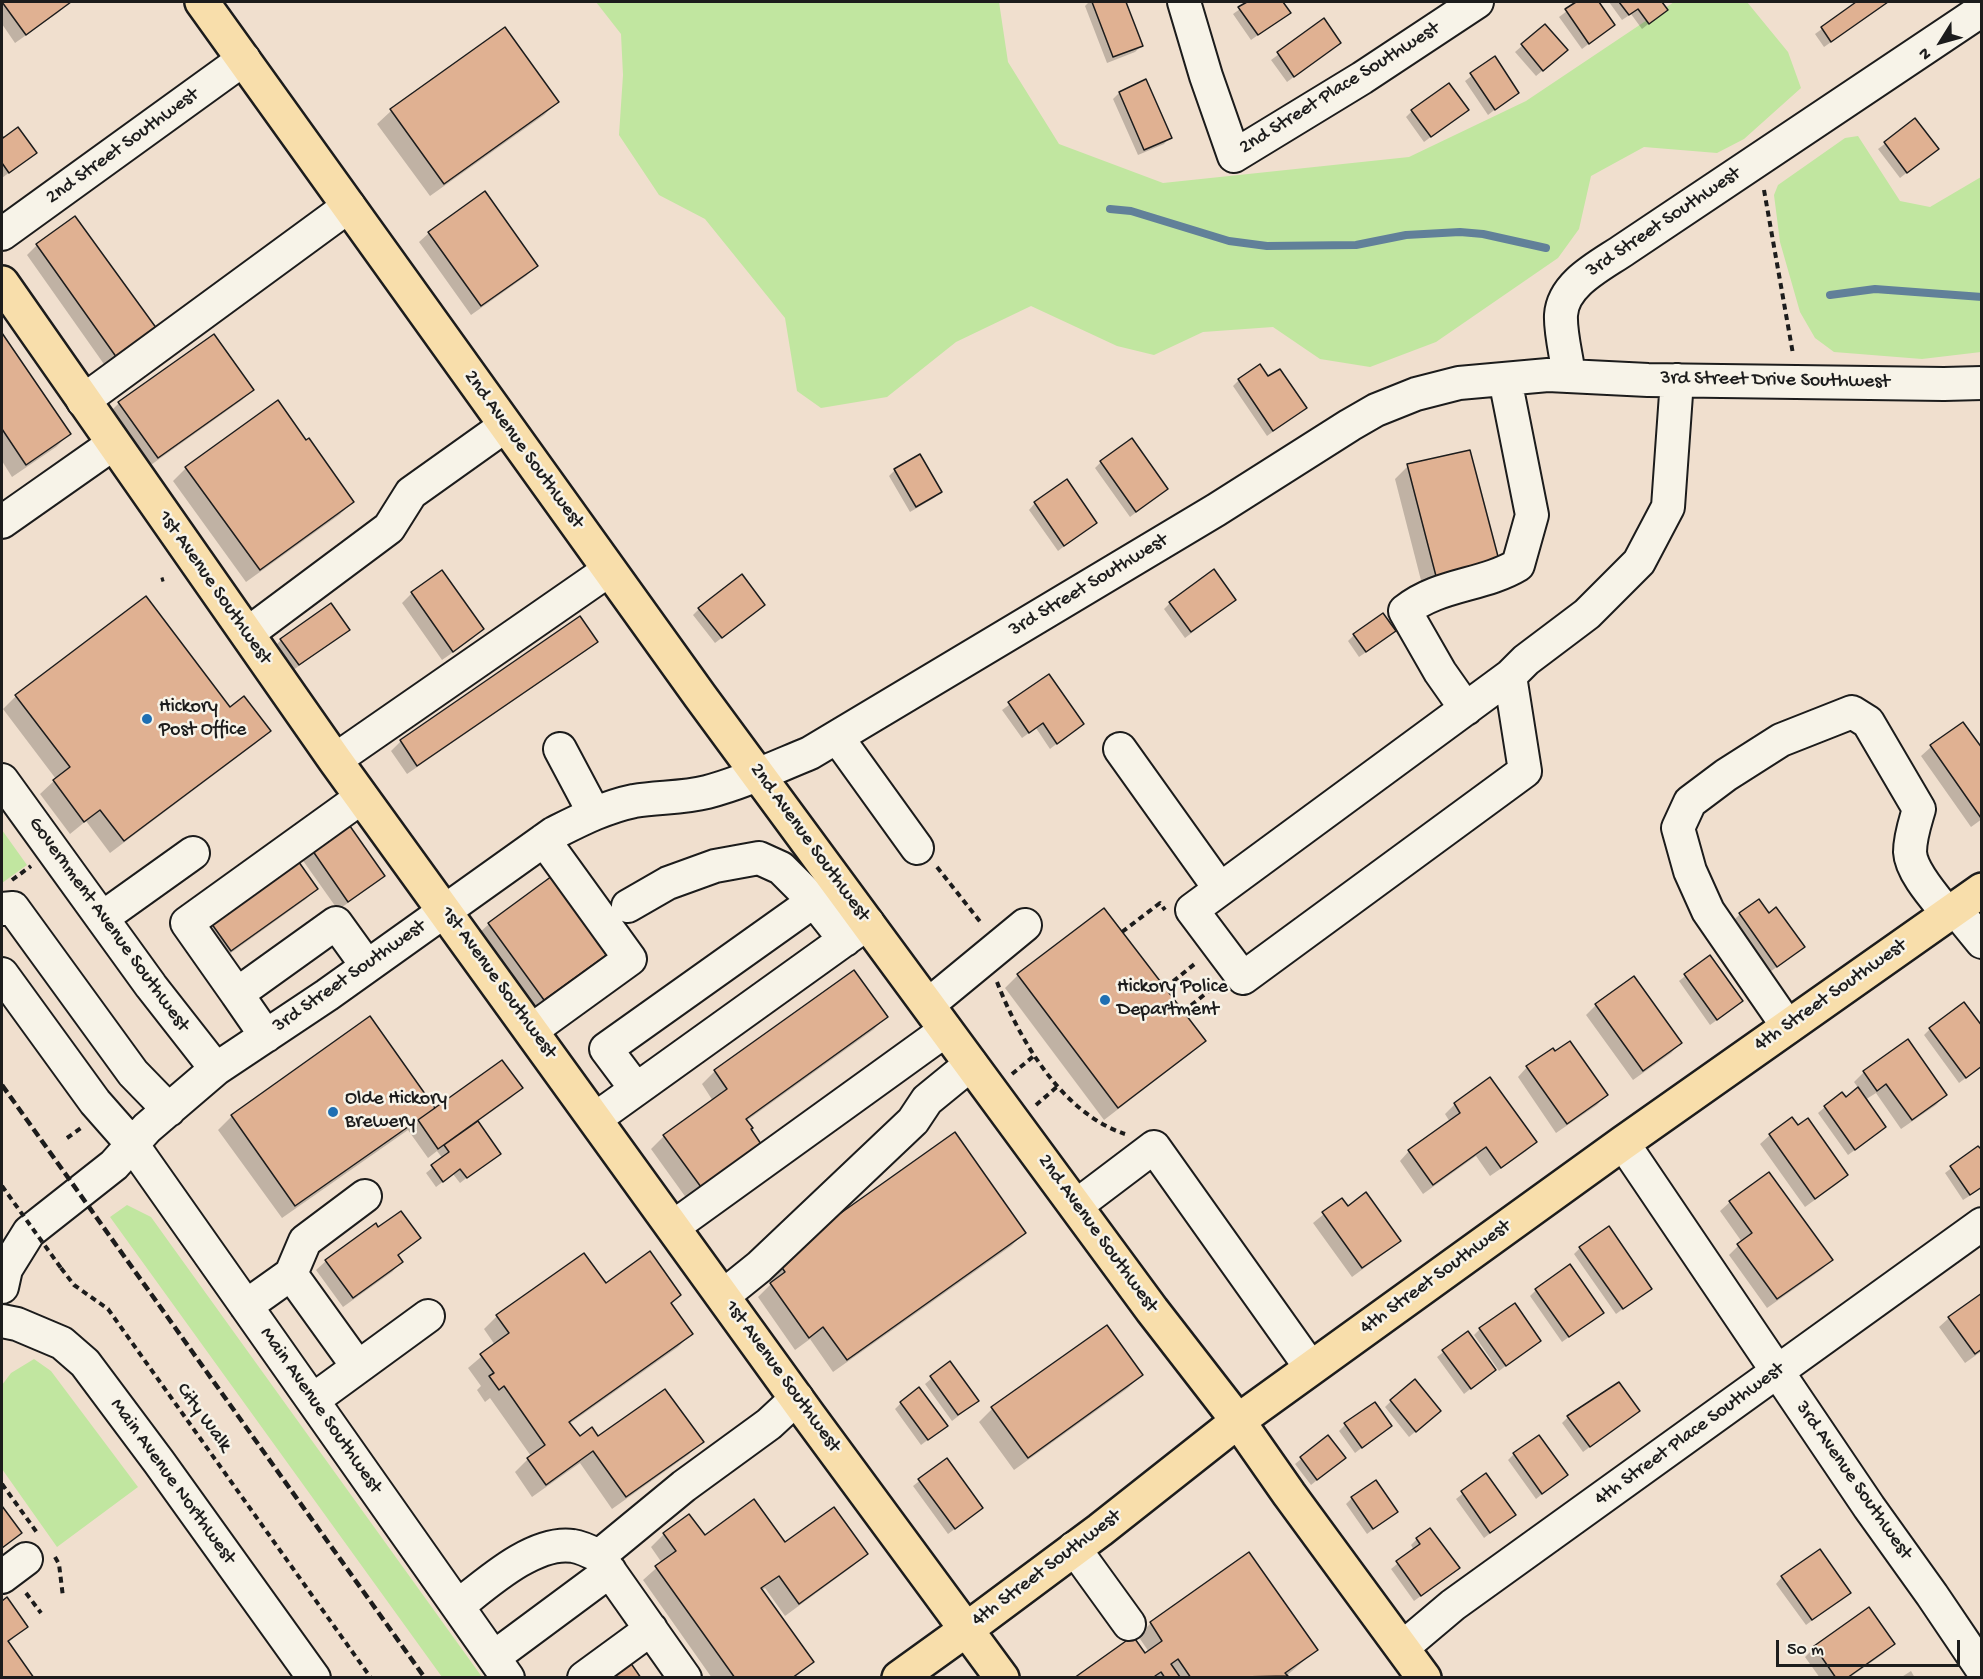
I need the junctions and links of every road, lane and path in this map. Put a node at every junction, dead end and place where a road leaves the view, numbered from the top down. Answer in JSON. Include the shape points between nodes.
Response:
{"nodes":[{"id":1,"x":202,"y":2,"type":"edge"},
{"id":2,"x":1184,"y":2,"type":"edge"},
{"id":3,"x":1477,"y":2,"type":"edge"},
{"id":4,"x":1982,"y":10,"type":"edge"},
{"id":5,"x":244,"y":59,"type":"junction"},
{"id":6,"x":1762,"y":182,"type":"dead end"},
{"id":7,"x":349,"y":206,"type":"junction"},
{"id":8,"x":2,"y":234,"type":"edge"},
{"id":9,"x":2,"y":283,"type":"edge"},
{"id":10,"x":1794,"y":357,"type":"dead end"},
{"id":11,"x":1569,"y":376,"type":"junction"},
{"id":12,"x":1504,"y":379,"type":"junction"},
{"id":13,"x":1677,"y":380,"type":"junction"},
{"id":14,"x":1982,"y":383,"type":"edge"},
{"id":15,"x":83,"y":401,"type":"junction"},
{"id":16,"x":505,"y":426,"type":"junction"},
{"id":17,"x":113,"y":444,"type":"junction"},
{"id":18,"x":2,"y":522,"type":"edge"},
{"id":19,"x":609,"y":570,"type":"junction"},
{"id":20,"x":246,"y":634,"type":"junction"},
{"id":21,"x":1510,"y":676,"type":"junction"},
{"id":22,"x":1466,"y":709,"type":"junction"},
{"id":23,"x":837,"y":737,"type":"junction"},
{"id":24,"x":1120,"y":749,"type":"dead end"},
{"id":25,"x":560,"y":750,"type":"dead end"},
{"id":26,"x":335,"y":760,"type":"junction"},
{"id":27,"x":758,"y":775,"type":"junction"},
{"id":28,"x":2,"y":780,"type":"edge"},
{"id":29,"x":362,"y":797,"type":"junction"},
{"id":30,"x":594,"y":813,"type":"junction"},
{"id":31,"x":544,"y":840,"type":"junction"},
{"id":32,"x":917,"y":848,"type":"joint"},
{"id":33,"x":193,"y":853,"type":"dead end"},
{"id":34,"x":32,"y":866,"type":"dead end"},
{"id":35,"x":1220,"y":888,"type":"junction"},
{"id":36,"x":5,"y":896,"type":"edge"},
{"id":37,"x":814,"y":901,"type":"junction"},
{"id":38,"x":1962,"y":904,"type":"edge"},
{"id":39,"x":628,"y":906,"type":"dead end"},
{"id":40,"x":446,"y":910,"type":"junction"},
{"id":41,"x":102,"y":918,"type":"junction"},
{"id":42,"x":1025,"y":925,"type":"dead end"},
{"id":43,"x":856,"y":932,"type":"junction"},
{"id":44,"x":1982,"y":942,"type":"edge"},
{"id":45,"x":1218,"y":945,"type":"junction"},
{"id":46,"x":992,"y":952,"type":"junction"},
{"id":47,"x":367,"y":966,"type":"junction"},
{"id":48,"x":1236,"y":969,"type":"junction"},
{"id":49,"x":2,"y":974,"type":"edge"},
{"id":50,"x":1164,"y":988,"type":"dead end"},
{"id":51,"x":237,"y":994,"type":"junction"},
{"id":52,"x":1183,"y":1012,"type":"dead end"},
{"id":53,"x":937,"y":1017,"type":"junction"},
{"id":54,"x":1788,"y":1027,"type":"junction"},
{"id":55,"x":532,"y":1030,"type":"junction"},
{"id":56,"x":266,"y":1036,"type":"junction"},
{"id":57,"x":1035,"y":1055,"type":"junction"},
{"id":58,"x":971,"y":1064,"type":"junction"},
{"id":59,"x":216,"y":1069,"type":"junction"},
{"id":60,"x":1011,"y":1075,"type":"dead end"},
{"id":61,"x":1059,"y":1086,"type":"junction"},
{"id":62,"x":636,"y":1089,"type":"junction"},
{"id":63,"x":1035,"y":1107,"type":"dead end"},
{"id":64,"x":169,"y":1110,"type":"junction"},
{"id":65,"x":595,"y":1119,"type":"junction"},
{"id":66,"x":1623,"y":1143,"type":"junction"},
{"id":67,"x":132,"y":1144,"type":"junction"},
{"id":68,"x":1142,"y":1157,"type":"junction"},
{"id":69,"x":2,"y":1186,"type":"edge"},
{"id":70,"x":365,"y":1196,"type":"dead end"},
{"id":71,"x":1076,"y":1206,"type":"junction"},
{"id":72,"x":1982,"y":1224,"type":"edge"},
{"id":73,"x":673,"y":1227,"type":"junction"},
{"id":74,"x":291,"y":1274,"type":"junction"},
{"id":75,"x":2,"y":1287,"type":"edge"},
{"id":76,"x":723,"y":1296,"type":"junction"},
{"id":77,"x":246,"y":1306,"type":"junction"},
{"id":78,"x":428,"y":1316,"type":"dead end"},
{"id":79,"x":2,"y":1321,"type":"edge"},
{"id":80,"x":358,"y":1367,"type":"junction"},
{"id":81,"x":1311,"y":1368,"type":"junction"},
{"id":82,"x":1778,"y":1372,"type":"junction"},
{"id":83,"x":797,"y":1398,"type":"junction"},
{"id":84,"x":313,"y":1400,"type":"junction"},
{"id":85,"x":1238,"y":1421,"type":"junction"},
{"id":86,"x":2,"y":1484,"type":"edge"},
{"id":87,"x":1074,"y":1548,"type":"junction"},
{"id":88,"x":29,"y":1563,"type":"edge"},
{"id":89,"x":612,"y":1574,"type":"junction"},
{"id":90,"x":63,"y":1597,"type":"dead end"},
{"id":91,"x":458,"y":1606,"type":"junction"},
{"id":92,"x":41,"y":1614,"type":"dead end"},
{"id":93,"x":1130,"y":1624,"type":"dead end"},
{"id":94,"x":651,"y":1629,"type":"junction"},
{"id":95,"x":967,"y":1629,"type":"junction"},
{"id":96,"x":1402,"y":1648,"type":"junction"},
{"id":97,"x":501,"y":1667,"type":"edge"},
{"id":98,"x":1982,"y":1669,"type":"edge"},
{"id":99,"x":314,"y":1677,"type":"edge"},
{"id":100,"x":371,"y":1677,"type":"edge"},
{"id":101,"x":584,"y":1677,"type":"edge"},
{"id":102,"x":685,"y":1677,"type":"edge"},
{"id":103,"x":898,"y":1677,"type":"edge"},
{"id":104,"x":1002,"y":1677,"type":"edge"},
{"id":105,"x":1424,"y":1677,"type":"edge"}],
"edges":[{"from":1,"to":5,"type":"main road","name":"2nd Avenue Southwest"},
{"from":2,"to":3,"type":"street","name":"2nd Street Place Southwest","via":[[1234,156]]},
{"from":4,"to":11,"type":"street","name":"3rd Street Southwest","via":[[1574,286],[1564,299],[1561,315]]},
{"from":5,"to":7,"type":"main road","name":"2nd Avenue Southwest"},
{"from":5,"to":8,"type":"street","name":"2nd Street Southwest"},
{"from":6,"to":10,"type":"path"},
{"from":7,"to":15,"type":"street"},
{"from":7,"to":16,"type":"main road","name":"2nd Avenue Southwest"},
{"from":9,"to":15,"type":"main road","name":"1st Avenue Southwest"},
{"from":11,"to":12,"type":"street","name":"3rd Street Southwest"},
{"from":11,"to":13,"type":"street","name":"3rd Street Drive Southwest"},
{"from":12,"to":22,"type":"street","via":[[1532,515],[1518,565],[1504,573],[1436,593],[1405,611]]},
{"from":12,"to":23,"type":"street","name":"3rd Street Southwest","via":[[1459,383],[1376,410]]},
{"from":13,"to":14,"type":"street","name":"3rd Street Drive Southwest"},
{"from":13,"to":21,"type":"street","via":[[1668,507],[1639,561],[1587,614]]},
{"from":15,"to":17,"type":"main road","name":"1st Avenue Southwest"},
{"from":16,"to":19,"type":"main road","name":"2nd Avenue Southwest"},
{"from":16,"to":20,"type":"street","via":[[411,493],[389,528]]},
{"from":17,"to":18,"type":"street"},
{"from":17,"to":20,"type":"main road","name":"1st Avenue Southwest"},
{"from":19,"to":26,"type":"street"},
{"from":19,"to":27,"type":"main road","name":"2nd Avenue Southwest"},
{"from":20,"to":26,"type":"main road","name":"1st Avenue Southwest"},
{"from":21,"to":22,"type":"street"},
{"from":21,"to":48,"type":"street","via":[[1525,771],[1243,978]]},
{"from":22,"to":35,"type":"street"},
{"from":23,"to":27,"type":"street","name":"3rd Street Southwest"},
{"from":23,"to":32,"type":"street"},
{"from":24,"to":35,"type":"street"},
{"from":25,"to":30,"type":"street"},
{"from":26,"to":29,"type":"main road","name":"1st Avenue Southwest"},
{"from":27,"to":30,"type":"street","name":"3rd Street Southwest","via":[[706,792],[636,801]]},
{"from":27,"to":43,"type":"main road","name":"2nd Avenue Southwest"},
{"from":28,"to":41,"type":"street","name":"Government Avenue Southwest"},
{"from":29,"to":40,"type":"main road","name":"1st Avenue Southwest"},
{"from":29,"to":51,"type":"street","via":[[186,923]]},
{"from":30,"to":31,"type":"street","name":"3rd Street Southwest"},
{"from":31,"to":40,"type":"street","name":"3rd Street Southwest"},
{"from":31,"to":55,"type":"street","via":[[630,959]]},
{"from":32,"to":46,"type":"path","via":[[943,872],[978,917]]},
{"from":33,"to":41,"type":"street"},
{"from":34,"to":36,"type":"path"},
{"from":35,"to":45,"type":"street","via":[[1192,910]]},
{"from":36,"to":64,"type":"street","via":[[133,1073]]},
{"from":37,"to":39,"type":"street","via":[[782,868],[759,858],[715,866]]},
{"from":37,"to":43,"type":"street"},
{"from":37,"to":62,"type":"street","via":[[606,1049]]},
{"from":38,"to":44,"type":"street"},
{"from":38,"to":54,"type":"main road","name":"4th Street Southwest"},
{"from":38,"to":54,"type":"street","via":[[1923,881],[1910,855],[1919,809],[1868,722],[1852,712],[1781,740],[1726,775],[1690,802],[1678,828],[1690,871],[1708,910]]},
{"from":40,"to":47,"type":"street","name":"3rd Street Southwest"},
{"from":40,"to":55,"type":"main road","name":"1st Avenue Southwest"},
{"from":41,"to":59,"type":"street","name":"Government Avenue Southwest"},
{"from":42,"to":46,"type":"street"},
{"from":43,"to":53,"type":"main road","name":"2nd Avenue Southwest"},
{"from":43,"to":62,"type":"street"},
{"from":45,"to":48,"type":"street"},
{"from":45,"to":50,"type":"path"},
{"from":46,"to":53,"type":"street"},
{"from":46,"to":57,"type":"path","via":[[1009,1012]]},
{"from":47,"to":51,"type":"street","via":[[336,923]]},
{"from":47,"to":56,"type":"street","name":"3rd Street Southwest"},
{"from":48,"to":52,"type":"path"},
{"from":49,"to":67,"type":"street","name":"Main Avenue Southwest","via":[[95,1102]]},
{"from":51,"to":56,"type":"street"},
{"from":53,"to":58,"type":"main road","name":"2nd Avenue Southwest"},
{"from":53,"to":73,"type":"street"},
{"from":54,"to":66,"type":"main road","name":"4th Street Southwest"},
{"from":55,"to":65,"type":"main road","name":"1st Avenue Southwest"},
{"from":56,"to":59,"type":"street","name":"3rd Street Southwest"},
{"from":57,"to":60,"type":"path"},
{"from":57,"to":61,"type":"path"},
{"from":58,"to":71,"type":"main road","name":"2nd Avenue Southwest"},
{"from":58,"to":76,"type":"street","via":[[927,1100],[913,1120],[759,1267]]},
{"from":59,"to":64,"type":"street","name":"3rd Street Southwest"},
{"from":61,"to":63,"type":"path"},
{"from":61,"to":68,"type":"path","via":[[1081,1110],[1126,1134]]},
{"from":62,"to":65,"type":"street"},
{"from":64,"to":67,"type":"street","name":"3rd Street Southwest"},
{"from":65,"to":73,"type":"main road","name":"1st Avenue Southwest"},
{"from":66,"to":81,"type":"main road","name":"4th Street Southwest"},
{"from":66,"to":82,"type":"street","name":"3rd Avenue Southwest"},
{"from":67,"to":75,"type":"street","name":"3rd Street Southwest","via":[[114,1165],[29,1232],[6,1269]]},
{"from":67,"to":77,"type":"street","name":"Main Avenue Southwest"},
{"from":68,"to":71,"type":"street"},
{"from":68,"to":81,"type":"street","via":[[1154,1148]]},
{"from":69,"to":100,"type":"path","name":"City Walk","bridge":true,"via":[[74,1285],[108,1309]]},
{"from":70,"to":74,"type":"street","via":[[305,1241]]},
{"from":71,"to":85,"type":"main road","name":"2nd Avenue Southwest"},
{"from":72,"to":82,"type":"street","name":"4th Street Place Southwest"},
{"from":73,"to":76,"type":"main road","name":"1st Avenue Southwest"},
{"from":74,"to":77,"type":"street"},
{"from":74,"to":80,"type":"street"},
{"from":76,"to":83,"type":"main road","name":"1st Avenue Southwest"},
{"from":77,"to":84,"type":"street","name":"Main Avenue Southwest"},
{"from":78,"to":80,"type":"street"},
{"from":79,"to":99,"type":"street","name":"Main Avenue Northwest","via":[[62,1343],[85,1363]]},
{"from":80,"to":84,"type":"street"},
{"from":81,"to":85,"type":"main road","name":"4th Street Southwest"},
{"from":82,"to":96,"type":"street","name":"4th Street Place Southwest","via":[[1453,1605]]},
{"from":82,"to":98,"type":"street","name":"3rd Avenue Southwest"},
{"from":83,"to":89,"type":"street","via":[[770,1424],[684,1486]]},
{"from":83,"to":95,"type":"main road","name":"1st Avenue Southwest"},
{"from":84,"to":91,"type":"street","name":"Main Avenue Southwest"},
{"from":85,"to":87,"type":"main road","name":"4th Street Southwest"},
{"from":85,"to":96,"type":"main road","name":"2nd Avenue Southwest"},
{"from":86,"to":88,"type":"path"},
{"from":87,"to":93,"type":"street"},
{"from":87,"to":95,"type":"main road","name":"4th Street Southwest"},
{"from":88,"to":90,"type":"path","via":[[59,1564]]},
{"from":88,"to":92,"type":"path"},
{"from":89,"to":91,"type":"street","via":[[574,1546],[555,1545],[519,1561]]},
{"from":89,"to":94,"type":"street"},
{"from":89,"to":97,"type":"street"},
{"from":91,"to":97,"type":"street","name":"Main Avenue Southwest"},
{"from":94,"to":101,"type":"street"},
{"from":94,"to":102,"type":"street"},
{"from":95,"to":103,"type":"main road","name":"4th Street Southwest"},
{"from":95,"to":104,"type":"main road","name":"1st Avenue Southwest"},
{"from":96,"to":105,"type":"main road","name":"2nd Avenue Southwest"}]}
